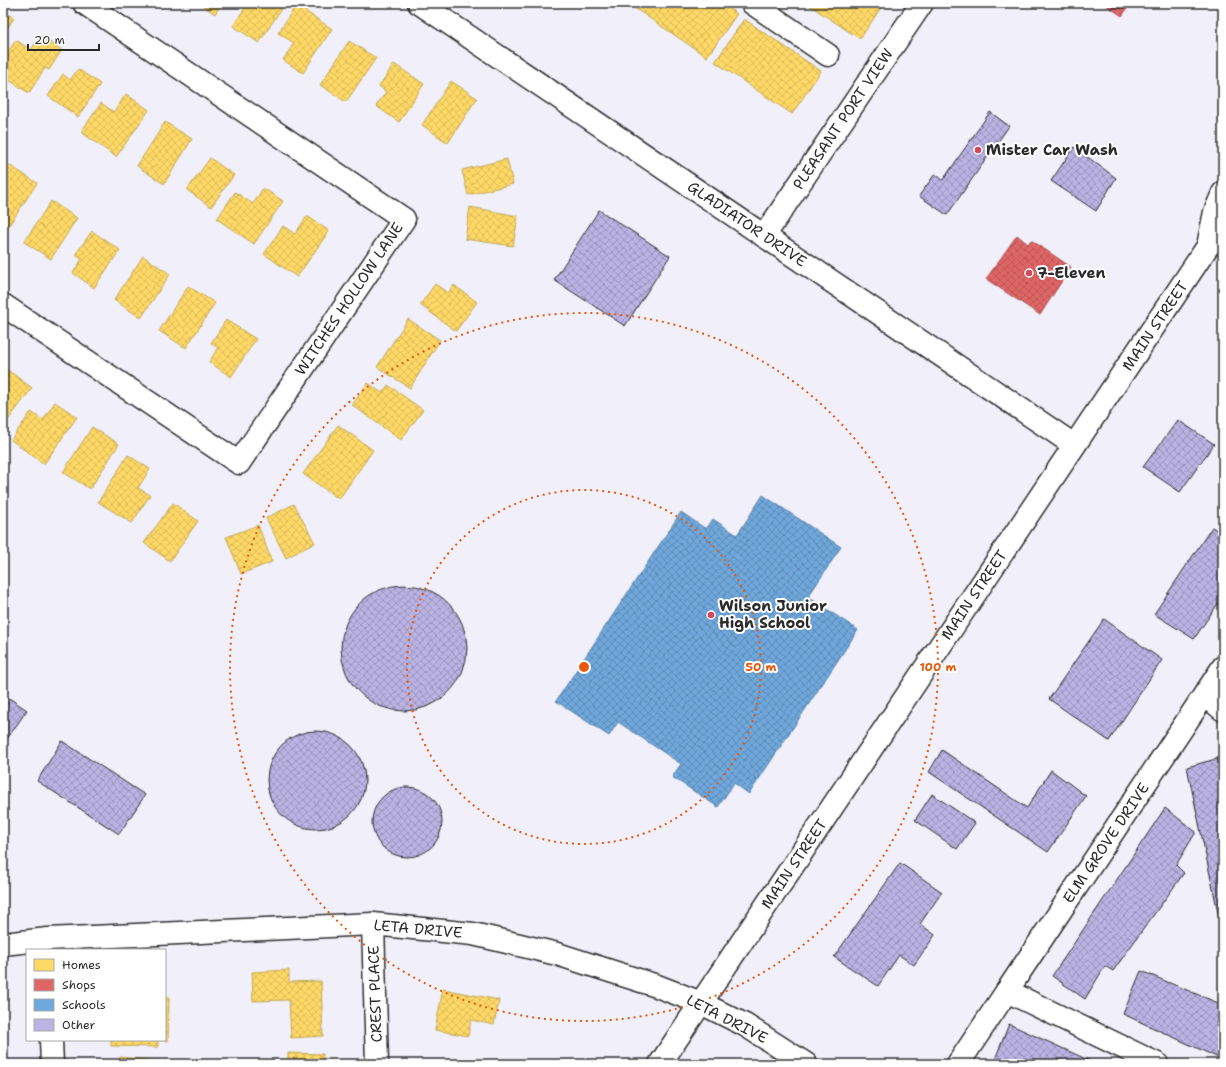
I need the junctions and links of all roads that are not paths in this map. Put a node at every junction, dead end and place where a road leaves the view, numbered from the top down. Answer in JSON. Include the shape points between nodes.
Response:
{"nodes":[{"id":1,"x":84,"y":3,"type":"edge"},
{"id":2,"x":419,"y":3,"type":"edge"},
{"id":3,"x":752,"y":3,"type":"edge"},
{"id":4,"x":922,"y":3,"type":"edge"},
{"id":5,"x":828,"y":55,"type":"dead end"},
{"id":6,"x":1223,"y":193,"type":"edge"},
{"id":7,"x":764,"y":236,"type":"junction"},
{"id":8,"x":1216,"y":240,"type":"edge"},
{"id":9,"x":3,"y":305,"type":"edge"},
{"id":10,"x":1074,"y":445,"type":"junction"},
{"id":11,"x":1223,"y":667,"type":"edge"},
{"id":12,"x":1205,"y":695,"type":"junction"},
{"id":13,"x":1223,"y":710,"type":"edge"},
{"id":14,"x":373,"y":924,"type":"junction"},
{"id":15,"x":3,"y":944,"type":"edge"},
{"id":16,"x":48,"y":945,"type":"edge"},
{"id":17,"x":1007,"y":991,"type":"junction"},
{"id":18,"x":701,"y":1003,"type":"junction"},
{"id":19,"x":51,"y":1041,"type":"edge"},
{"id":20,"x":52,"y":1064,"type":"edge"},
{"id":21,"x":377,"y":1064,"type":"edge"},
{"id":22,"x":660,"y":1064,"type":"edge"},
{"id":23,"x":806,"y":1064,"type":"edge"},
{"id":24,"x":958,"y":1064,"type":"edge"},
{"id":25,"x":1157,"y":1064,"type":"edge"}],
"edges":[{"from":1,"to":9,"type":"street","name":"WITCHES HOLLOW LANE","via":[[404,219],[239,463]]},
{"from":2,"to":7,"type":"street","name":"GLADIATOR DRIVE"},
{"from":3,"to":5,"type":"street"},
{"from":4,"to":7,"type":"street","name":"PLEASANT PORT VIEW"},
{"from":6,"to":8,"type":"street","name":"MAIN STREET","via":[[1215,212]]},
{"from":7,"to":10,"type":"street","name":"GLADIATOR DRIVE"},
{"from":8,"to":10,"type":"street","name":"MAIN STREET"},
{"from":10,"to":18,"type":"street","name":"MAIN STREET"},
{"from":11,"to":12,"type":"street","name":"ELM GROVE DRIVE"},
{"from":12,"to":13,"type":"street"},
{"from":12,"to":17,"type":"street","name":"ELM GROVE DRIVE"},
{"from":14,"to":16,"type":"street","name":"LETA DRIVE"},
{"from":14,"to":18,"type":"street","name":"LETA DRIVE","via":[[473,934],[557,954]]},
{"from":14,"to":21,"type":"street","name":"CREST PLACE"},
{"from":15,"to":16,"type":"street","name":"LETA DRIVE"},
{"from":17,"to":24,"type":"street","name":"ELM GROVE DRIVE"},
{"from":17,"to":25,"type":"street"},
{"from":18,"to":22,"type":"street","name":"MAIN STREET"},
{"from":18,"to":23,"type":"street","name":"LETA DRIVE","via":[[745,1025]]},
{"from":19,"to":20,"type":"street"}]}
